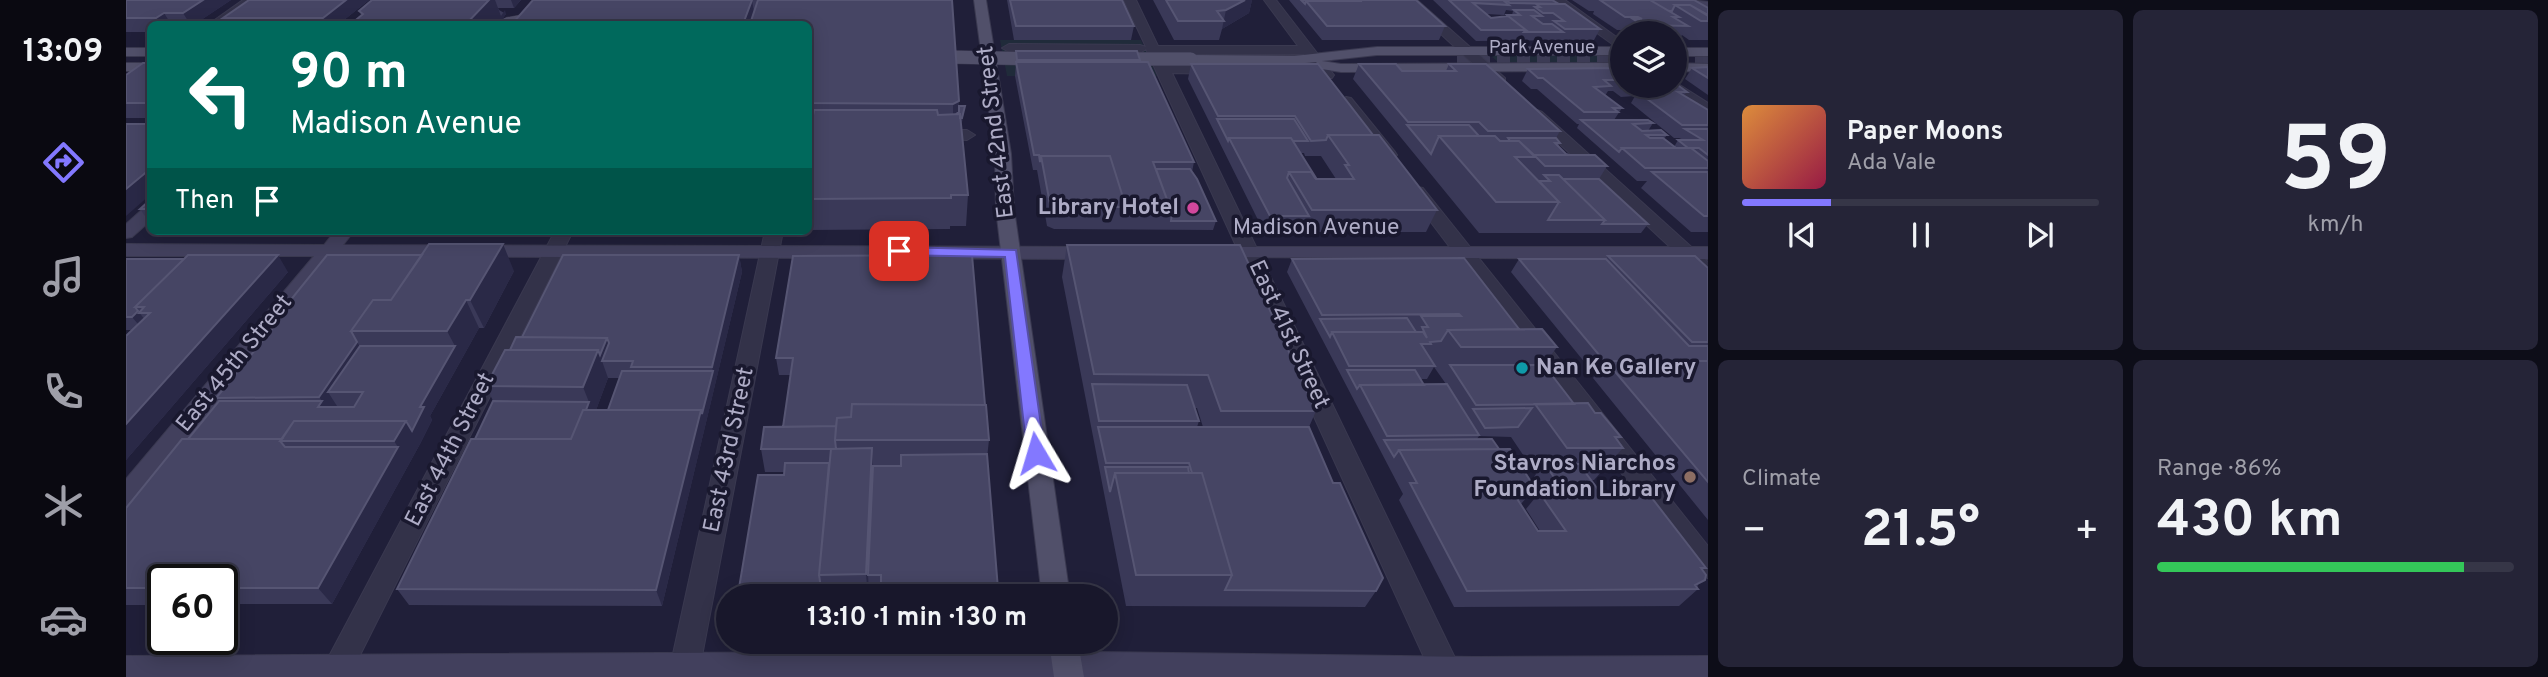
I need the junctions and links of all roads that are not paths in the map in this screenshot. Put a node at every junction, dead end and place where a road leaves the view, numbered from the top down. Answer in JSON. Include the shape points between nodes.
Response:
{"nodes":[{"id":1,"x":251,"y":0,"type":"edge"},
{"id":2,"x":980,"y":0,"type":"edge"},
{"id":3,"x":1130,"y":0,"type":"edge"},
{"id":4,"x":1270,"y":0,"type":"edge"},
{"id":5,"x":1410,"y":0,"type":"edge"},
{"id":6,"x":1557,"y":0,"type":"edge"},
{"id":7,"x":1696,"y":0,"type":"edge"},
{"id":8,"x":533,"y":6,"type":"edge"},
{"id":9,"x":1708,"y":7,"type":"edge"},
{"id":10,"x":553,"y":16,"type":"edge"},
{"id":11,"x":220,"y":21,"type":"edge"},
{"id":12,"x":520,"y":21,"type":"edge"},
{"id":13,"x":524,"y":21,"type":"edge"},
{"id":14,"x":937,"y":25,"type":"edge"},
{"id":15,"x":1610,"y":40,"type":"edge"},
{"id":16,"x":1009,"y":48,"type":"dead end"},
{"id":17,"x":1610,"y":49,"type":"edge"},
{"id":18,"x":126,"y":52,"type":"edge"},
{"id":19,"x":147,"y":52,"type":"edge"},
{"id":20,"x":1687,"y":52,"type":"edge"},
{"id":21,"x":1708,"y":52,"type":"edge"},
{"id":22,"x":1463,"y":55,"type":"junction"},
{"id":23,"x":969,"y":59,"type":"junction"},
{"id":24,"x":1151,"y":60,"type":"junction"},
{"id":25,"x":1315,"y":60,"type":"junction"},
{"id":26,"x":126,"y":67,"type":"edge"},
{"id":27,"x":1610,"y":67,"type":"edge"},
{"id":28,"x":147,"y":68,"type":"edge"},
{"id":29,"x":940,"y":68,"type":"edge"},
{"id":30,"x":1485,"y":68,"type":"junction"},
{"id":31,"x":1687,"y":68,"type":"edge"},
{"id":32,"x":1708,"y":68,"type":"edge"},
{"id":33,"x":147,"y":70,"type":"edge"},
{"id":34,"x":1059,"y":71,"type":"edge"},
{"id":35,"x":1013,"y":72,"type":"edge"},
{"id":36,"x":1104,"y":74,"type":"edge"},
{"id":37,"x":136,"y":79,"type":"edge"},
{"id":38,"x":1508,"y":88,"type":"edge"},
{"id":39,"x":1687,"y":95,"type":"edge"},
{"id":40,"x":1528,"y":106,"type":"edge"},
{"id":41,"x":1708,"y":110,"type":"edge"},
{"id":42,"x":920,"y":135,"type":"edge"},
{"id":43,"x":967,"y":135,"type":"dead end"},
{"id":44,"x":147,"y":215,"type":"edge"},
{"id":45,"x":126,"y":233,"type":"edge"},
{"id":46,"x":342,"y":235,"type":"edge"},
{"id":47,"x":559,"y":241,"type":"edge"},
{"id":48,"x":772,"y":241,"type":"edge"},
{"id":49,"x":126,"y":250,"type":"edge"},
{"id":50,"x":329,"y":250,"type":"junction"},
{"id":51,"x":1011,"y":253,"type":"junction"},
{"id":52,"x":1114,"y":253,"type":"edge"},
{"id":53,"x":1197,"y":253,"type":"edge"},
{"id":54,"x":1250,"y":253,"type":"junction"},
{"id":55,"x":1465,"y":253,"type":"junction"},
{"id":56,"x":1687,"y":253,"type":"junction"},
{"id":57,"x":1708,"y":253,"type":"edge"},
{"id":58,"x":1708,"y":272,"type":"edge"},
{"id":59,"x":126,"y":497,"type":"edge"},
{"id":60,"x":1708,"y":566,"type":"edge"},
{"id":61,"x":1054,"y":584,"type":"edge"},
{"id":62,"x":1066,"y":661,"type":"edge"},
{"id":63,"x":126,"y":670,"type":"edge"},
{"id":64,"x":1445,"y":670,"type":"junction"},
{"id":65,"x":1708,"y":670,"type":"edge"},
{"id":66,"x":335,"y":673,"type":"edge"},
{"id":67,"x":683,"y":673,"type":"edge"}],
"edges":[{"from":1,"to":11,"type":"street"},
{"from":2,"to":51,"type":"main road","name":"East 42nd Street","via":[[1003,154]]},
{"from":3,"to":24,"type":"street","name":"East 41st Street"},
{"from":4,"to":25,"type":"street"},
{"from":5,"to":22,"type":"street"},
{"from":6,"to":15,"type":"street"},
{"from":7,"to":9,"type":"main road"},
{"from":8,"to":12,"type":"main road"},
{"from":10,"to":13,"type":"main road","bridge":true},
{"from":14,"to":23,"type":"main road","name":"Park Avenue","bridge":true,"via":[[940,54]]},
{"from":16,"to":24,"type":"street","name":"Park Avenue"},
{"from":17,"to":22,"type":"main road","name":"Park Avenue"},
{"from":18,"to":19,"type":"main road"},
{"from":20,"to":21,"type":"main road"},
{"from":22,"to":25,"type":"main road"},
{"from":22,"to":25,"type":"main road","name":"Park Avenue","via":[[1377,51]]},
{"from":22,"to":30,"type":"street"},
{"from":23,"to":25,"type":"main road","name":"Park Avenue","bridge":true},
{"from":23,"to":29,"type":"main road","name":"Park Avenue","bridge":true},
{"from":24,"to":25,"type":"street","name":"Park Avenue"},
{"from":24,"to":25,"type":"street","name":"Park Avenue"},
{"from":24,"to":36,"type":"street","name":"Park Avenue"},
{"from":24,"to":54,"type":"street","name":"East 41st Street"},
{"from":25,"to":30,"type":"main road","name":"Park Avenue","via":[[1341,68]]},
{"from":25,"to":55,"type":"street"},
{"from":26,"to":28,"type":"main road"},
{"from":27,"to":30,"type":"main road","name":"Park Avenue"},
{"from":30,"to":38,"type":"street"},
{"from":31,"to":32,"type":"main road"},
{"from":33,"to":37,"type":"street"},
{"from":34,"to":35,"type":"street"},
{"from":39,"to":41,"type":"street"},
{"from":40,"to":56,"type":"street"},
{"from":42,"to":43,"type":"street"},
{"from":44,"to":45,"type":"main road"},
{"from":46,"to":50,"type":"main road","name":"East 45th Street"},
{"from":47,"to":48,"type":"main road"},
{"from":47,"to":50,"type":"main road"},
{"from":47,"to":66,"type":"street","name":"East 44th Street"},
{"from":48,"to":51,"type":"main road"},
{"from":48,"to":67,"type":"street","name":"East 43rd Street"},
{"from":49,"to":50,"type":"main road"},
{"from":50,"to":59,"type":"main road","name":"East 45th Street"},
{"from":51,"to":52,"type":"main road"},
{"from":51,"to":61,"type":"main road","name":"East 42nd Street"},
{"from":53,"to":54,"type":"main road","name":"Madison Avenue"},
{"from":54,"to":55,"type":"main road","name":"Madison Avenue"},
{"from":54,"to":64,"type":"street","name":"East 41st Street"},
{"from":55,"to":56,"type":"main road","name":"Madison Avenue"},
{"from":55,"to":60,"type":"street"},
{"from":56,"to":57,"type":"main road","name":"Madison Avenue"},
{"from":56,"to":58,"type":"street"},
{"from":62,"to":64,"type":"main road"},
{"from":62,"to":67,"type":"main road"},
{"from":63,"to":66,"type":"main road"},
{"from":64,"to":65,"type":"main road"},
{"from":66,"to":67,"type":"main road"}]}
